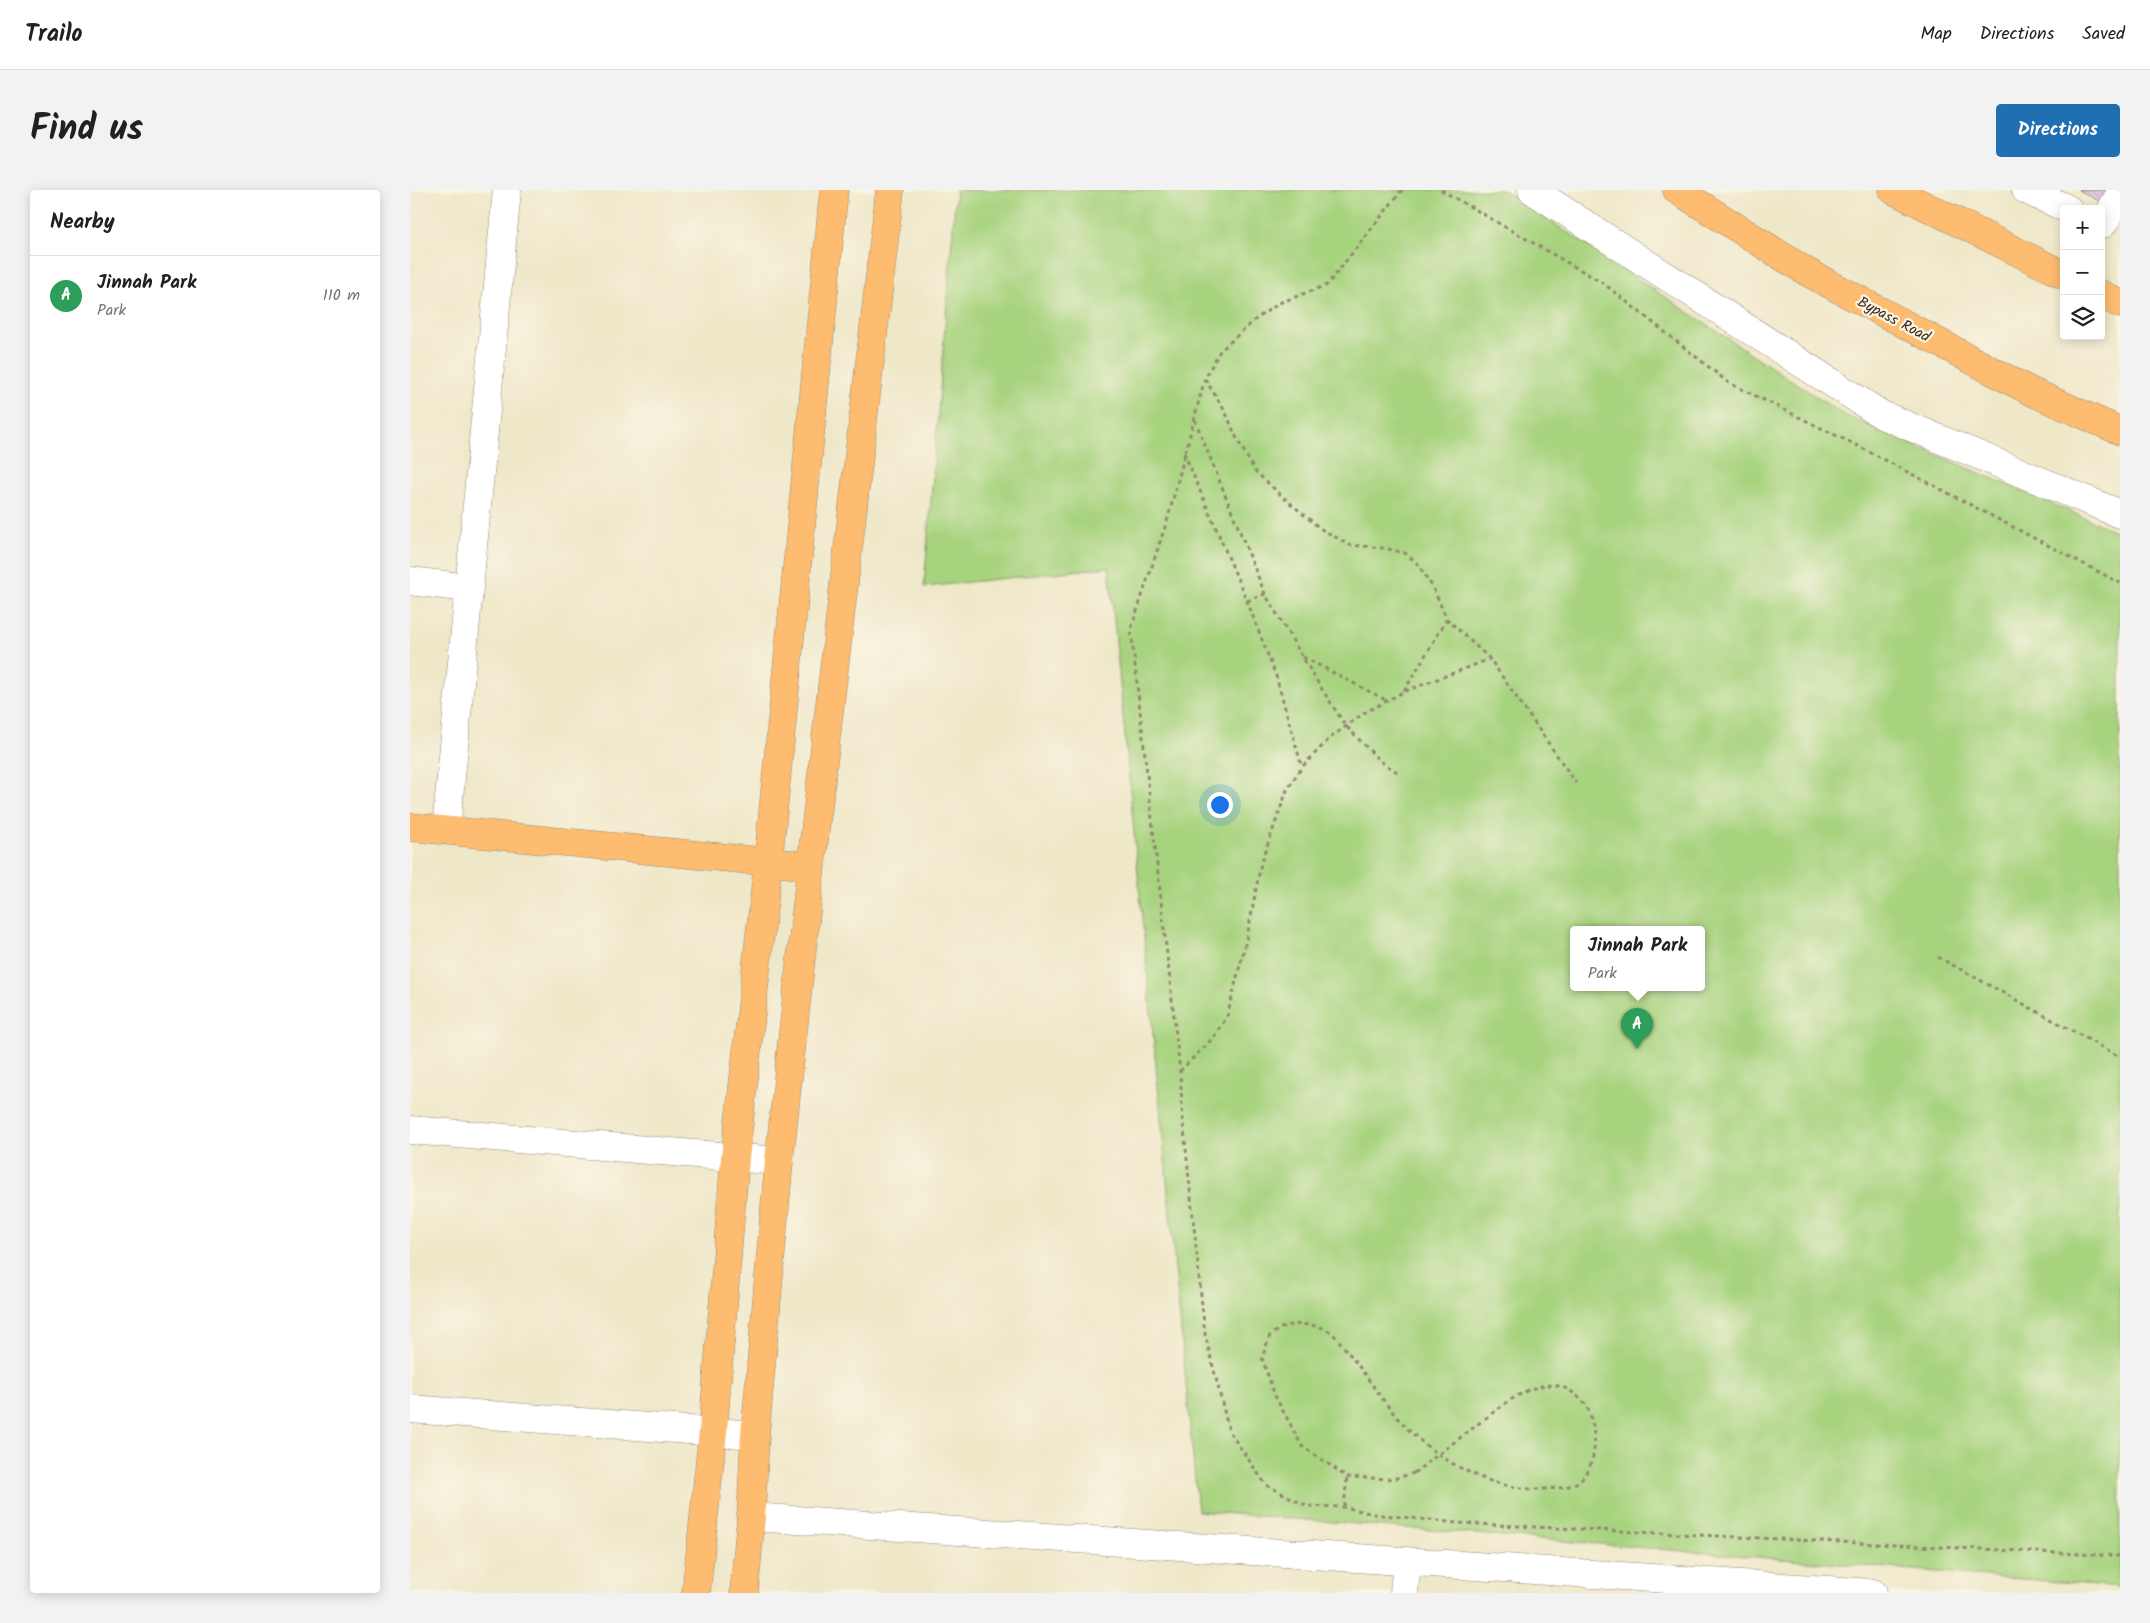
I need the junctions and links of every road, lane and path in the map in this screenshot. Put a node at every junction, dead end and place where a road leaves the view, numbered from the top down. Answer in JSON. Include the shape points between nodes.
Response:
{"nodes":[{"id":1,"x":507,"y":190,"type":"edge"},
{"id":2,"x":834,"y":190,"type":"edge"},
{"id":3,"x":890,"y":190,"type":"edge"},
{"id":4,"x":1402,"y":190,"type":"edge"},
{"id":5,"x":1441,"y":190,"type":"edge"},
{"id":6,"x":1532,"y":190,"type":"edge"},
{"id":7,"x":1677,"y":190,"type":"edge"},
{"id":8,"x":1893,"y":190,"type":"edge"},
{"id":9,"x":2026,"y":190,"type":"edge"},
{"id":10,"x":2120,"y":194,"type":"edge"},
{"id":11,"x":2060,"y":205,"type":"edge"},
{"id":12,"x":2108,"y":226,"type":"edge"},
{"id":13,"x":2060,"y":274,"type":"edge"},
{"id":14,"x":2103,"y":295,"type":"edge"},
{"id":15,"x":2120,"y":304,"type":"edge"},
{"id":16,"x":1205,"y":378,"type":"junction"},
{"id":17,"x":1194,"y":419,"type":"junction"},
{"id":18,"x":2120,"y":432,"type":"edge"},
{"id":19,"x":1184,"y":453,"type":"junction"},
{"id":20,"x":2120,"y":514,"type":"edge"},
{"id":21,"x":410,"y":581,"type":"edge"},
{"id":22,"x":2120,"y":583,"type":"edge"},
{"id":23,"x":468,"y":588,"type":"junction"},
{"id":24,"x":1265,"y":594,"type":"junction"},
{"id":25,"x":1247,"y":601,"type":"junction"},
{"id":26,"x":1446,"y":619,"type":"junction"},
{"id":27,"x":1301,"y":656,"type":"junction"},
{"id":28,"x":1490,"y":660,"type":"junction"},
{"id":29,"x":1403,"y":692,"type":"junction"},
{"id":30,"x":1387,"y":700,"type":"junction"},
{"id":31,"x":1345,"y":725,"type":"junction"},
{"id":32,"x":1302,"y":767,"type":"junction"},
{"id":33,"x":1397,"y":772,"type":"dead end"},
{"id":34,"x":1576,"y":783,"type":"dead end"},
{"id":35,"x":410,"y":827,"type":"edge"},
{"id":36,"x":446,"y":830,"type":"junction"},
{"id":37,"x":768,"y":863,"type":"junction"},
{"id":38,"x":811,"y":866,"type":"junction"},
{"id":39,"x":1938,"y":957,"type":"dead end"},
{"id":40,"x":2120,"y":1058,"type":"edge"},
{"id":41,"x":1180,"y":1072,"type":"junction"},
{"id":42,"x":410,"y":1130,"type":"edge"},
{"id":43,"x":735,"y":1158,"type":"junction"},
{"id":44,"x":780,"y":1161,"type":"junction"},
{"id":45,"x":410,"y":1408,"type":"edge"},
{"id":46,"x":713,"y":1431,"type":"junction"},
{"id":47,"x":755,"y":1435,"type":"junction"},
{"id":48,"x":1347,"y":1477,"type":"junction"},
{"id":49,"x":1344,"y":1507,"type":"junction"},
{"id":50,"x":751,"y":1517,"type":"junction"},
{"id":51,"x":2120,"y":1556,"type":"edge"},
{"id":52,"x":1407,"y":1561,"type":"junction"},
{"id":53,"x":1610,"y":1584,"type":"edge"},
{"id":54,"x":1780,"y":1590,"type":"edge"},
{"id":55,"x":696,"y":1593,"type":"edge"},
{"id":56,"x":744,"y":1593,"type":"edge"},
{"id":57,"x":1404,"y":1593,"type":"edge"},
{"id":58,"x":1873,"y":1593,"type":"edge"}],
"edges":[{"from":1,"to":23,"type":"street"},
{"from":2,"to":37,"type":"main road"},
{"from":3,"to":38,"type":"main road"},
{"from":4,"to":16,"type":"path","via":[[1327,285],[1279,303],[1256,319],[1220,352]]},
{"from":5,"to":22,"type":"path","via":[[1603,284],[1729,383],[1858,446]]},
{"from":6,"to":20,"type":"street","via":[[1882,415]]},
{"from":7,"to":18,"type":"main road","name":"Bypass Road","via":[[1807,272],[2030,391]]},
{"from":8,"to":13,"type":"main road"},
{"from":9,"to":11,"type":"street"},
{"from":10,"to":12,"type":"street"},
{"from":14,"to":15,"type":"main road"},
{"from":16,"to":17,"type":"path"},
{"from":16,"to":26,"type":"path","via":[[1255,471],[1328,533],[1350,545],[1404,553],[1418,564]]},
{"from":17,"to":19,"type":"path"},
{"from":17,"to":24,"type":"path"},
{"from":19,"to":25,"type":"path"},
{"from":19,"to":41,"type":"path","via":[[1168,518],[1131,629]]},
{"from":21,"to":23,"type":"street"},
{"from":23,"to":36,"type":"street"},
{"from":24,"to":25,"type":"path"},
{"from":24,"to":27,"type":"path"},
{"from":25,"to":32,"type":"path","via":[[1276,676]]},
{"from":26,"to":28,"type":"path"},
{"from":26,"to":29,"type":"path"},
{"from":27,"to":30,"type":"path"},
{"from":27,"to":31,"type":"path"},
{"from":28,"to":29,"type":"path"},
{"from":28,"to":34,"type":"path"},
{"from":29,"to":30,"type":"path"},
{"from":30,"to":31,"type":"path"},
{"from":31,"to":32,"type":"path"},
{"from":31,"to":33,"type":"path","via":[[1380,761]]},
{"from":32,"to":41,"type":"path","via":[[1287,790],[1261,862],[1227,1017],[1213,1038]]},
{"from":35,"to":36,"type":"main road"},
{"from":36,"to":37,"type":"main road"},
{"from":37,"to":38,"type":"main road"},
{"from":37,"to":43,"type":"main road"},
{"from":38,"to":44,"type":"main road"},
{"from":39,"to":40,"type":"path"},
{"from":41,"to":49,"type":"path","via":[[1205,1334],[1228,1431],[1266,1485],[1307,1506]]},
{"from":42,"to":43,"type":"street"},
{"from":43,"to":44,"type":"street"},
{"from":43,"to":46,"type":"main road"},
{"from":44,"to":47,"type":"main road"},
{"from":45,"to":46,"type":"street"},
{"from":46,"to":47,"type":"street"},
{"from":46,"to":55,"type":"main road"},
{"from":47,"to":50,"type":"main road"},
{"from":48,"to":48,"type":"path","bridge":true,"via":[[1302,1446],[1275,1396],[1262,1358],[1270,1335],[1286,1326],[1309,1324],[1330,1331],[1389,1408],[1420,1439],[1458,1468],[1509,1487],[1564,1488],[1575,1484],[1585,1476],[1592,1462],[1594,1428],[1589,1410],[1565,1387],[1535,1387],[1505,1404],[1482,1421],[1414,1473],[1393,1479]]},
{"from":48,"to":49,"type":"path"},
{"from":49,"to":51,"type":"path","via":[[1374,1514],[1457,1523]]},
{"from":50,"to":52,"type":"street"},
{"from":50,"to":56,"type":"main road"},
{"from":52,"to":53,"type":"street"},
{"from":52,"to":57,"type":"street"},
{"from":53,"to":54,"type":"street"},
{"from":54,"to":58,"type":"street"}]}
